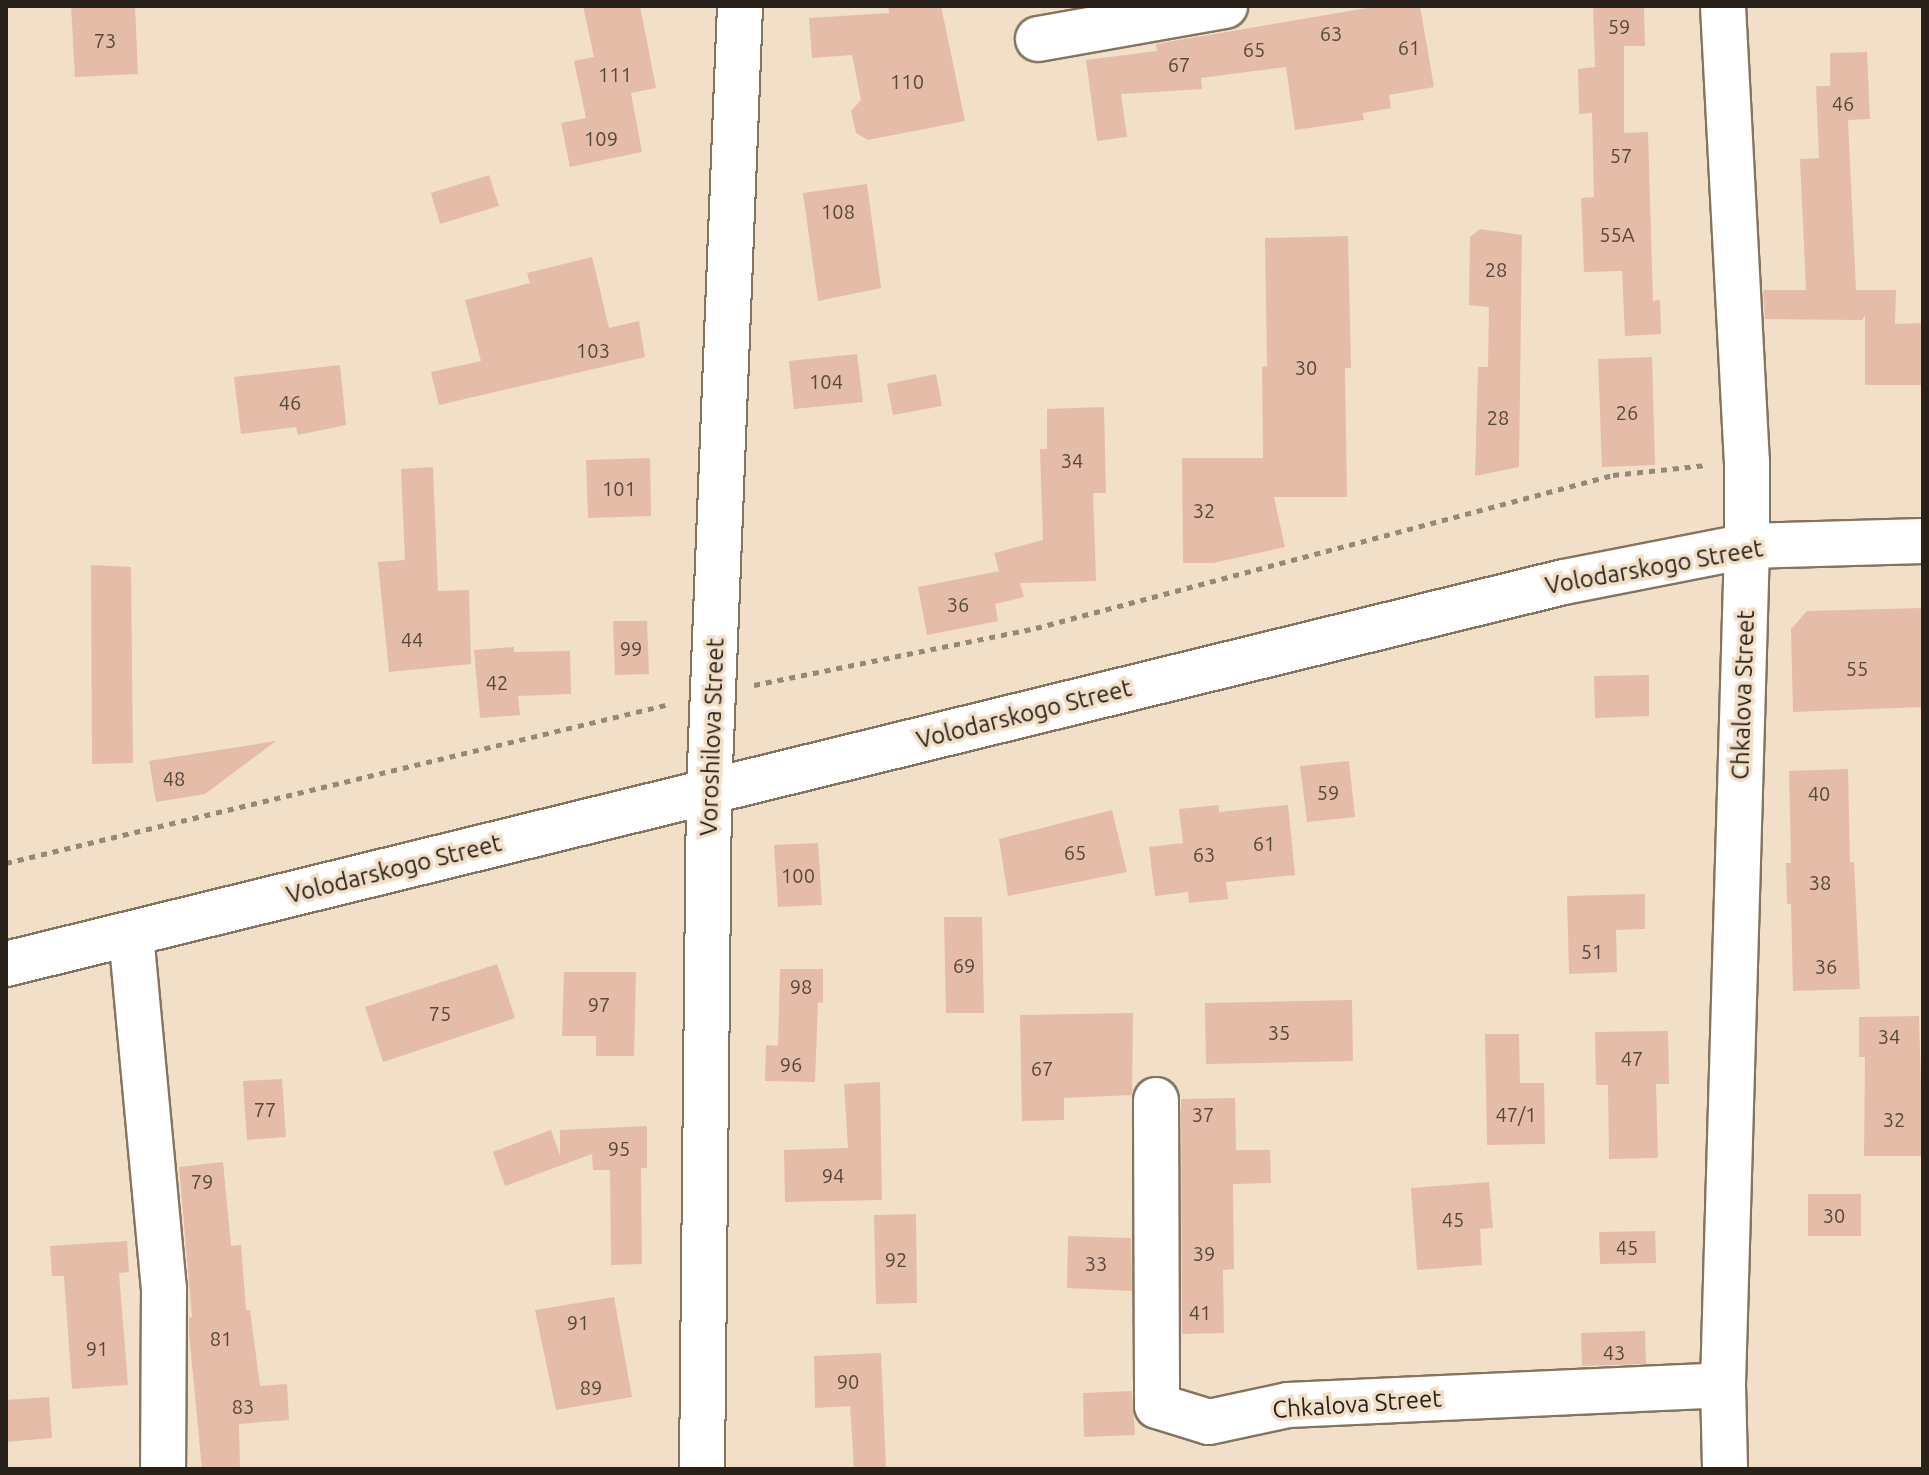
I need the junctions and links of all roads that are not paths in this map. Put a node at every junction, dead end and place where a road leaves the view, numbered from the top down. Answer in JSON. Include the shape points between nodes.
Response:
{"nodes":[{"id":1,"x":740,"y":6,"type":"edge"},
{"id":2,"x":1225,"y":6,"type":"edge"},
{"id":3,"x":1723,"y":6,"type":"edge"},
{"id":4,"x":1038,"y":39,"type":"dead end"},
{"id":5,"x":1923,"y":541,"type":"edge"},
{"id":6,"x":1747,"y":546,"type":"junction"},
{"id":7,"x":709,"y":792,"type":"junction"},
{"id":8,"x":131,"y":934,"type":"junction"},
{"id":9,"x":6,"y":964,"type":"edge"},
{"id":10,"x":1156,"y":1100,"type":"dead end"},
{"id":11,"x":1723,"y":1385,"type":"junction"},
{"id":12,"x":163,"y":1469,"type":"edge"},
{"id":13,"x":702,"y":1469,"type":"edge"},
{"id":14,"x":1725,"y":1469,"type":"edge"}],
"edges":[{"from":1,"to":7,"type":"street","name":"Voroshilova Street"},
{"from":2,"to":4,"type":"street"},
{"from":3,"to":6,"type":"street","name":"Chkalova Street"},
{"from":5,"to":6,"type":"street","name":"Volodarskogo Street"},
{"from":6,"to":7,"type":"street","name":"Volodarskogo Street","via":[[1548,586]]},
{"from":6,"to":11,"type":"street","name":"Chkalova Street"},
{"from":7,"to":8,"type":"street","name":"Volodarskogo Street"},
{"from":7,"to":13,"type":"street","name":"Voroshilova Street"},
{"from":8,"to":9,"type":"street","name":"Volodarskogo Street"},
{"from":8,"to":12,"type":"street","via":[[164,1288]]},
{"from":10,"to":11,"type":"street","name":"Chkalova Street","via":[[1157,1406],[1209,1422],[1288,1405]]},
{"from":11,"to":14,"type":"street","name":"Chkalova Street"}]}
